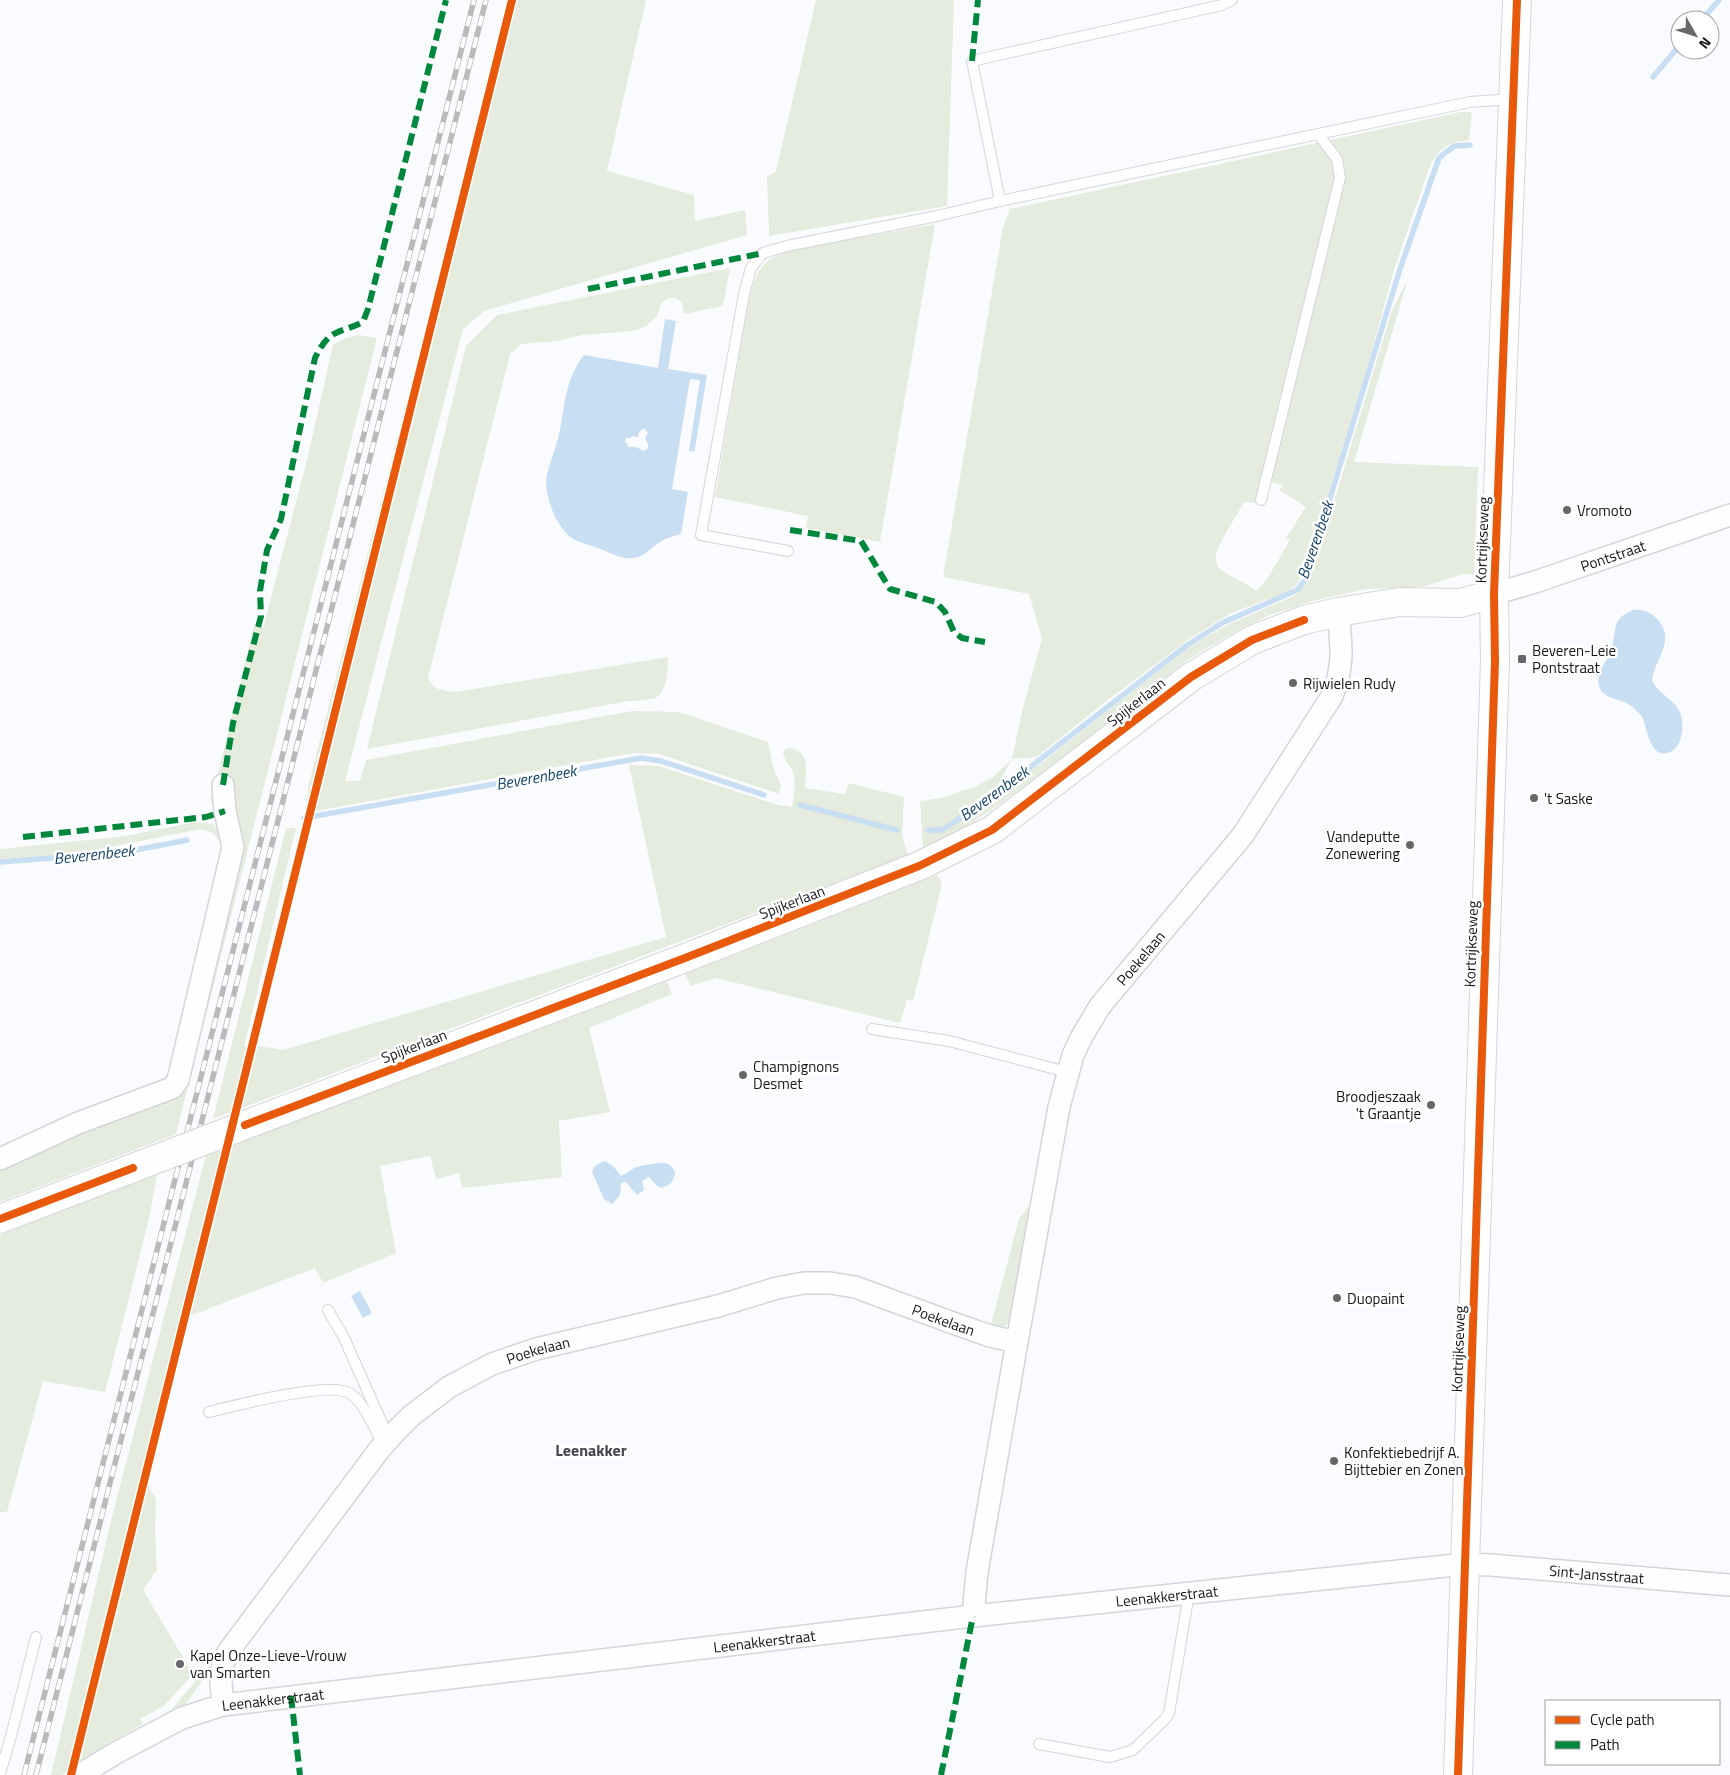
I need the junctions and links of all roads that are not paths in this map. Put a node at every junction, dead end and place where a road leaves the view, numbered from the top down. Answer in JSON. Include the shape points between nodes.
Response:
{"nodes":[{"id":1,"x":1232,"y":0,"type":"edge"},
{"id":2,"x":1517,"y":0,"type":"edge"},
{"id":3,"x":1513,"y":107,"type":"junction"},
{"id":4,"x":1318,"y":134,"type":"junction"},
{"id":5,"x":1000,"y":201,"type":"junction"},
{"id":6,"x":1261,"y":500,"type":"dead end"},
{"id":7,"x":1730,"y":515,"type":"edge"},
{"id":8,"x":788,"y":551,"type":"dead end"},
{"id":9,"x":1494,"y":594,"type":"junction"},
{"id":10,"x":1338,"y":612,"type":"junction"},
{"id":11,"x":223,"y":785,"type":"dead end"},
{"id":12,"x":872,"y":1029,"type":"dead end"},
{"id":13,"x":1068,"y":1072,"type":"junction"},
{"id":14,"x":0,"y":1159,"type":"edge"},
{"id":15,"x":0,"y":1219,"type":"edge"},
{"id":16,"x":328,"y":1310,"type":"dead end"},
{"id":17,"x":1017,"y":1342,"type":"junction"},
{"id":18,"x":209,"y":1412,"type":"dead end"},
{"id":19,"x":386,"y":1442,"type":"junction"},
{"id":20,"x":1465,"y":1564,"type":"junction"},
{"id":21,"x":1730,"y":1586,"type":"edge"},
{"id":22,"x":1189,"y":1593,"type":"junction"},
{"id":23,"x":973,"y":1616,"type":"junction"},
{"id":24,"x":36,"y":1637,"type":"dead end"},
{"id":25,"x":223,"y":1705,"type":"junction"},
{"id":26,"x":1039,"y":1744,"type":"dead end"},
{"id":27,"x":114,"y":1754,"type":"junction"},
{"id":28,"x":0,"y":1773,"type":"edge"},
{"id":29,"x":80,"y":1775,"type":"edge"},
{"id":30,"x":100,"y":1775,"type":"edge"},
{"id":31,"x":1458,"y":1775,"type":"edge"}],
"edges":[{"from":1,"to":5,"type":"lane","via":[[1222,5],[972,62]]},
{"from":2,"to":3,"type":"main road","name":"Kortrijkseweg"},
{"from":3,"to":4,"type":"lane","via":[[1470,102]]},
{"from":3,"to":9,"type":"main road","name":"Kortrijkseweg"},
{"from":4,"to":5,"type":"lane"},
{"from":4,"to":6,"type":"lane","via":[[1337,159],[1339,185]]},
{"from":5,"to":8,"type":"lane","via":[[787,246],[763,253],[751,268],[701,535]]},
{"from":7,"to":9,"type":"street","name":"Pontstraat"},
{"from":9,"to":10,"type":"main road","name":"Spijkerlaan","via":[[1460,603],[1399,602]]},
{"from":9,"to":20,"type":"main road","name":"Kortrijkseweg","via":[[1495,661]]},
{"from":10,"to":13,"type":"street","name":"Poekelaan","via":[[1342,662],[1332,696],[1243,835],[1100,1006],[1081,1038]]},
{"from":10,"to":15,"type":"main road","name":"Spijkerlaan","bridge":true,"via":[[1304,620],[1252,640],[1191,677],[992,830],[919,866]]},
{"from":11,"to":14,"type":"street","via":[[233,847],[178,1080],[172,1088],[78,1123]]},
{"from":12,"to":13,"type":"lane","via":[[950,1041]]},
{"from":13,"to":17,"type":"street","name":"Poekelaan"},
{"from":16,"to":19,"type":"lane","via":[[344,1338]]},
{"from":17,"to":19,"type":"street","name":"Poekelaan","via":[[990,1336],[855,1287],[804,1283],[536,1349],[492,1364],[449,1387],[411,1416]]},
{"from":17,"to":23,"type":"street","name":"Poekelaan","via":[[977,1572]]},
{"from":18,"to":19,"type":"lane","via":[[279,1395],[334,1390],[349,1393],[363,1405]]},
{"from":19,"to":25,"type":"street","name":"Poekelaan","via":[[228,1652],[220,1675]]},
{"from":20,"to":21,"type":"street","name":"Sint-Jansstraat"},
{"from":20,"to":22,"type":"street","name":"Leenakkerstraat"},
{"from":20,"to":31,"type":"main road","name":"Kortrijkseweg"},
{"from":22,"to":23,"type":"street","name":"Leenakkerstraat"},
{"from":22,"to":26,"type":"lane","via":[[1166,1720],[1133,1750],[1110,1757]]},
{"from":23,"to":25,"type":"street","name":"Leenakkerstraat"},
{"from":24,"to":28,"type":"lane"},
{"from":25,"to":27,"type":"street","name":"Leenakkerstraat","via":[[182,1718]]},
{"from":27,"to":29,"type":"street","name":"Leenakkerstraat"},
{"from":27,"to":30,"type":"lane"}]}
